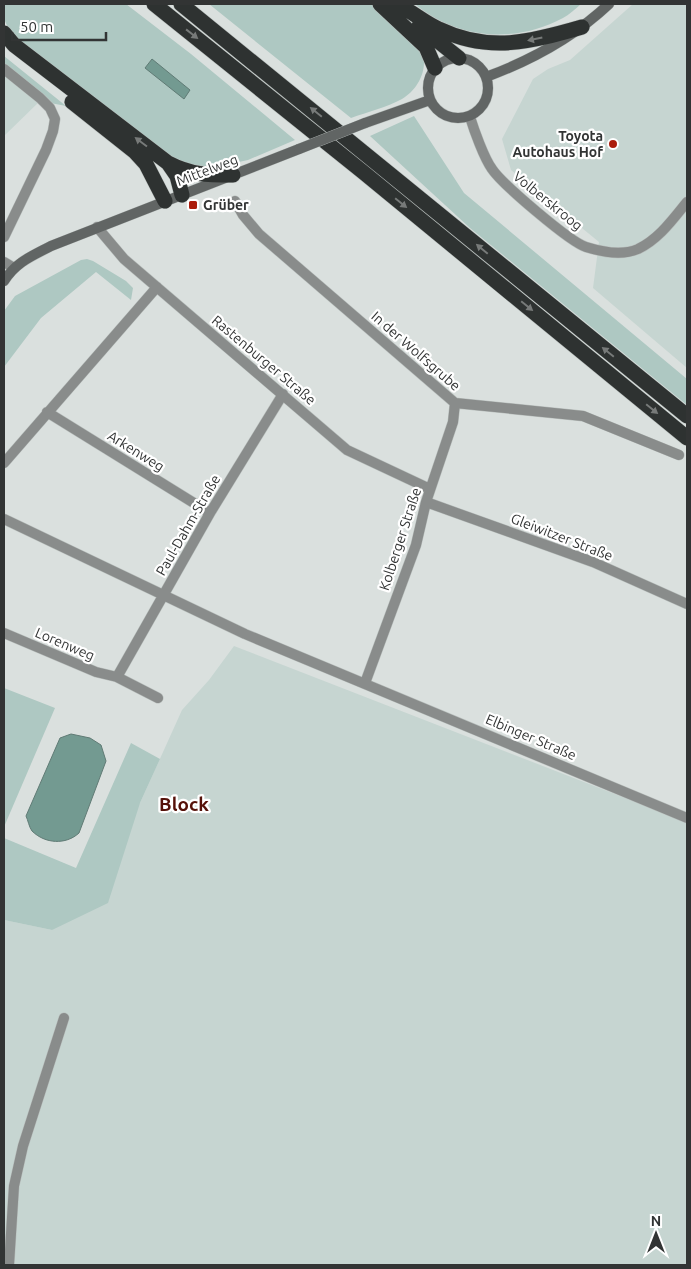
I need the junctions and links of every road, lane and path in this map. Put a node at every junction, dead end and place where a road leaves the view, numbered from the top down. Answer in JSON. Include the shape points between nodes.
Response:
{"nodes":[{"id":1,"x":154,"y":4,"type":"edge"},
{"id":2,"x":181,"y":4,"type":"edge"},
{"id":3,"x":191,"y":4,"type":"edge"},
{"id":4,"x":380,"y":4,"type":"edge"},
{"id":5,"x":394,"y":4,"type":"edge"},
{"id":6,"x":609,"y":4,"type":"edge"},
{"id":7,"x":205,"y":23,"type":"junction"},
{"id":8,"x":582,"y":27,"type":"junction"},
{"id":9,"x":4,"y":34,"type":"edge"},
{"id":10,"x":4,"y":49,"type":"edge"},
{"id":11,"x":459,"y":58,"type":"junction"},
{"id":12,"x":435,"y":68,"type":"junction"},
{"id":13,"x":4,"y":69,"type":"edge"},
{"id":14,"x":486,"y":77,"type":"junction"},
{"id":15,"x":430,"y":100,"type":"junction"},
{"id":16,"x":470,"y":116,"type":"junction"},
{"id":17,"x":168,"y":163,"type":"junction"},
{"id":18,"x":232,"y":175,"type":"junction"},
{"id":19,"x":182,"y":195,"type":"junction"},
{"id":20,"x":165,"y":201,"type":"junction"},
{"id":21,"x":235,"y":201,"type":"dead end"},
{"id":22,"x":687,"y":202,"type":"edge"},
{"id":23,"x":97,"y":228,"type":"junction"},
{"id":24,"x":4,"y":237,"type":"edge"},
{"id":25,"x":4,"y":262,"type":"edge"},
{"id":26,"x":14,"y":268,"type":"junction"},
{"id":27,"x":4,"y":281,"type":"edge"},
{"id":28,"x":157,"y":287,"type":"junction"},
{"id":29,"x":282,"y":394,"type":"junction"},
{"id":30,"x":455,"y":403,"type":"junction"},
{"id":31,"x":47,"y":412,"type":"junction"},
{"id":32,"x":687,"y":416,"type":"edge"},
{"id":33,"x":687,"y":438,"type":"edge"},
{"id":34,"x":679,"y":455,"type":"dead end"},
{"id":35,"x":4,"y":463,"type":"edge"},
{"id":36,"x":430,"y":489,"type":"junction"},
{"id":37,"x":426,"y":502,"type":"junction"},
{"id":38,"x":210,"y":513,"type":"junction"},
{"id":39,"x":4,"y":519,"type":"edge"},
{"id":40,"x":164,"y":595,"type":"junction"},
{"id":41,"x":687,"y":604,"type":"edge"},
{"id":42,"x":4,"y":633,"type":"edge"},
{"id":43,"x":117,"y":677,"type":"junction"},
{"id":44,"x":365,"y":683,"type":"junction"},
{"id":45,"x":158,"y":698,"type":"dead end"},
{"id":46,"x":687,"y":818,"type":"edge"},
{"id":47,"x":64,"y":1018,"type":"dead end"},
{"id":48,"x":9,"y":1265,"type":"edge"}],
"edges":[{"from":1,"to":33,"type":"highway","one_way":true},
{"from":2,"to":7,"type":"highway"},
{"from":3,"to":7,"type":"highway"},
{"from":4,"to":12,"type":"highway","via":[[426,47]]},
{"from":8,"to":5,"type":"highway","one_way":true,"via":[[519,42],[486,44],[447,33],[407,8]]},
{"from":5,"to":11,"type":"highway"},
{"from":6,"to":8,"type":"main road"},
{"from":32,"to":7,"type":"highway","one_way":true},
{"from":8,"to":14,"type":"main road","via":[[552,48]]},
{"from":17,"to":9,"type":"highway","one_way":true},
{"from":10,"to":20,"type":"highway","via":[[135,152],[146,164]]},
{"from":11,"to":12,"type":"main road","via":[[445,61]]},
{"from":11,"to":14,"type":"main road","via":[[476,64]]},
{"from":12,"to":15,"type":"main road","via":[[428,83]]},
{"from":13,"to":24,"type":"street","via":[[40,98],[55,119],[46,150]]},
{"from":14,"to":16,"type":"main road","via":[[488,91],[485,103]]},
{"from":15,"to":16,"type":"main road","via":[[446,117]]},
{"from":15,"to":18,"type":"main road","name":"Mittelweg","bridge":true},
{"from":16,"to":22,"type":"street","name":"Volberskroog","via":[[491,168],[502,182],[584,246],[611,253],[637,249],[660,235]]},
{"from":17,"to":18,"type":"highway","via":[[193,173]]},
{"from":17,"to":19,"type":"highway","via":[[177,176]]},
{"from":18,"to":19,"type":"main road","name":"Mittelweg"},
{"from":19,"to":20,"type":"main road","name":"Mittelweg"},
{"from":20,"to":23,"type":"main road","name":"Mittelweg"},
{"from":21,"to":30,"type":"street","name":"In der Wolfsgrube","via":[[259,234]]},
{"from":23,"to":26,"type":"main road","name":"Mittelweg","via":[[51,246]]},
{"from":23,"to":28,"type":"street","name":"Rastenburger Straße","via":[[124,259]]},
{"from":25,"to":26,"type":"street"},
{"from":26,"to":27,"type":"main road","name":"Mittelweg"},
{"from":28,"to":29,"type":"street","name":"Rastenburger Straße"},
{"from":28,"to":31,"type":"street"},
{"from":29,"to":36,"type":"street","name":"Rastenburger Straße","via":[[347,450]]},
{"from":29,"to":38,"type":"street","name":"Paul-Dahm-Straße"},
{"from":30,"to":34,"type":"street","name":"In der Wolfsgrube","via":[[583,416]]},
{"from":30,"to":36,"type":"street","name":"Kolberger Straße","via":[[453,422]]},
{"from":31,"to":35,"type":"street"},
{"from":31,"to":38,"type":"street","name":"Arkenweg"},
{"from":36,"to":37,"type":"street","name":"Kolberger Straße"},
{"from":37,"to":41,"type":"street","name":"Gleiwitzer Straße","via":[[593,562]]},
{"from":37,"to":44,"type":"street","name":"Kolberger Straße","via":[[416,545]]},
{"from":38,"to":40,"type":"street","name":"Paul-Dahm-Straße"},
{"from":39,"to":40,"type":"street","name":"Paul-Dahm-Straße"},
{"from":40,"to":43,"type":"street"},
{"from":40,"to":44,"type":"street","name":"Elbinger Straße","via":[[245,634]]},
{"from":42,"to":43,"type":"street","name":"Lorenweg","via":[[96,672]]},
{"from":43,"to":45,"type":"street","name":"Lorenweg"},
{"from":44,"to":46,"type":"street","name":"Elbinger Straße"},
{"from":47,"to":48,"type":"street","via":[[23,1146],[14,1186]]}]}
